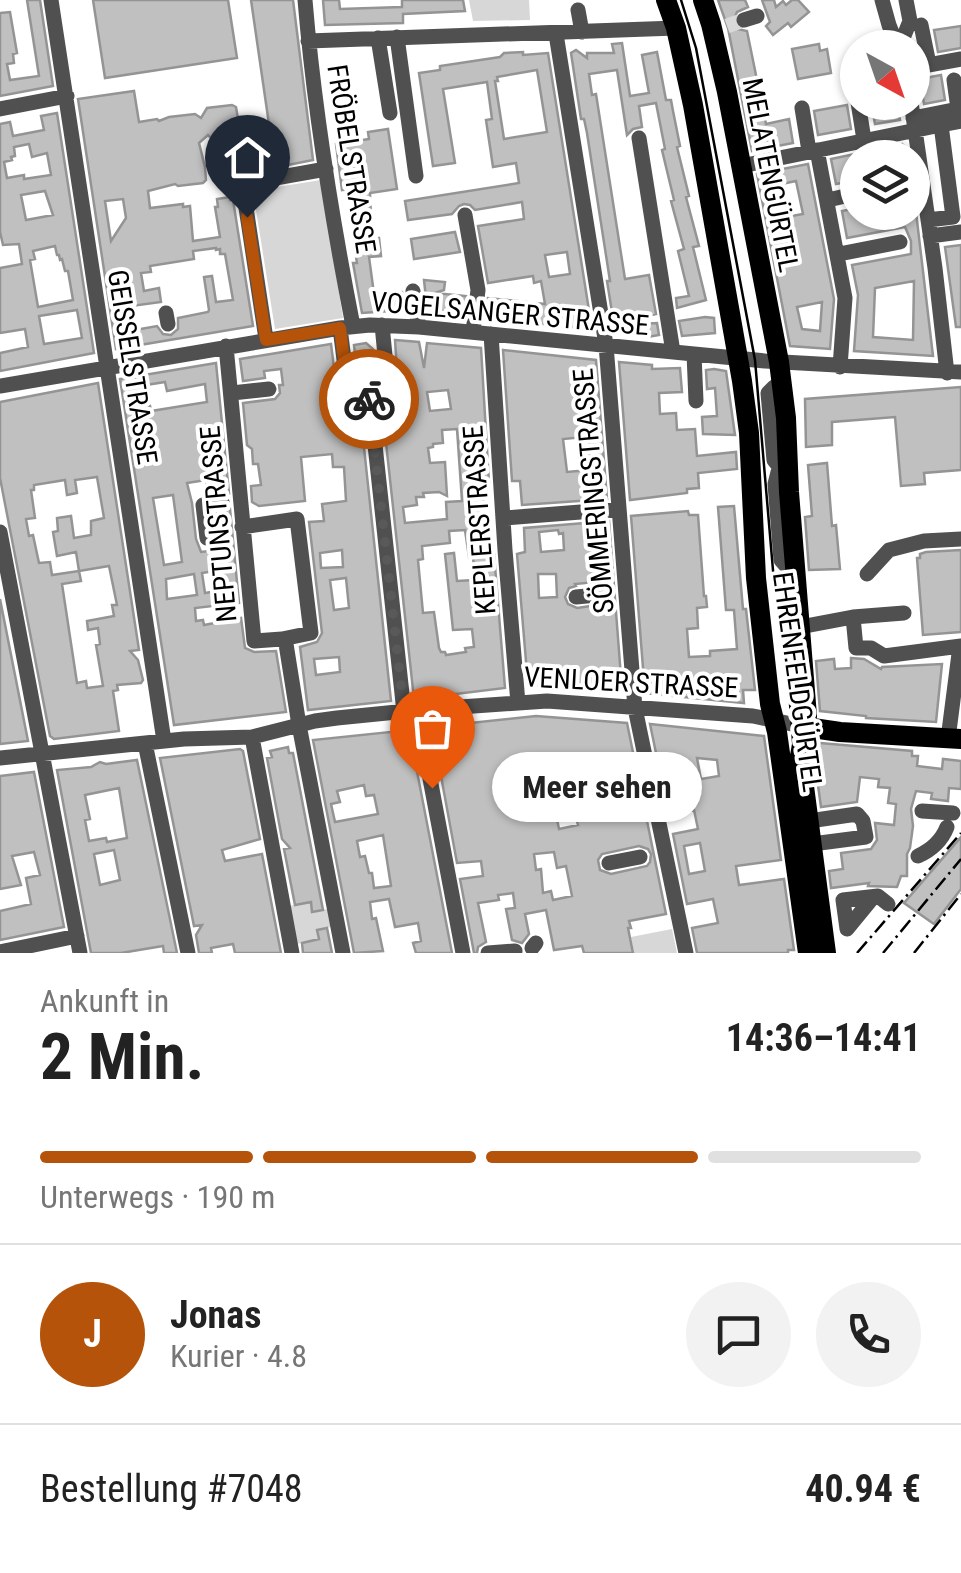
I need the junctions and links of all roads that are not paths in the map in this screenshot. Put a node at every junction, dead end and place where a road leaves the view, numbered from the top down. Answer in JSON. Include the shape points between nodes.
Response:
{"nodes":[{"id":1,"x":50,"y":0,"type":"edge"},
{"id":2,"x":305,"y":0,"type":"edge"},
{"id":3,"x":666,"y":0,"type":"edge"},
{"id":4,"x":703,"y":0,"type":"edge"},
{"id":5,"x":882,"y":0,"type":"edge"},
{"id":6,"x":906,"y":0,"type":"edge"},
{"id":7,"x":578,"y":10,"type":"dead end"},
{"id":8,"x":921,"y":25,"type":"dead end"},
{"id":9,"x":676,"y":28,"type":"junction"},
{"id":10,"x":891,"y":30,"type":"edge"},
{"id":11,"x":906,"y":30,"type":"edge"},
{"id":12,"x":921,"y":30,"type":"edge"},
{"id":13,"x":582,"y":32,"type":"junction"},
{"id":14,"x":556,"y":34,"type":"junction"},
{"id":15,"x":397,"y":36,"type":"junction"},
{"id":16,"x":378,"y":38,"type":"junction"},
{"id":17,"x":308,"y":41,"type":"junction"},
{"id":18,"x":961,"y":59,"type":"edge"},
{"id":19,"x":930,"y":64,"type":"edge"},
{"id":20,"x":954,"y":80,"type":"dead end"},
{"id":21,"x":66,"y":96,"type":"junction"},
{"id":22,"x":802,"y":108,"type":"dead end"},
{"id":23,"x":0,"y":109,"type":"edge"},
{"id":24,"x":390,"y":113,"type":"dead end"},
{"id":25,"x":930,"y":114,"type":"edge"},
{"id":26,"x":860,"y":120,"type":"edge"},
{"id":27,"x":907,"y":120,"type":"edge"},
{"id":28,"x":924,"y":120,"type":"edge"},
{"id":29,"x":961,"y":122,"type":"edge"},
{"id":30,"x":941,"y":125,"type":"junction"},
{"id":31,"x":639,"y":138,"type":"dead end"},
{"id":32,"x":864,"y":140,"type":"joint"},
{"id":33,"x":840,"y":145,"type":"edge"},
{"id":34,"x":813,"y":150,"type":"junction"},
{"id":35,"x":741,"y":166,"type":"junction"},
{"id":36,"x":326,"y":168,"type":"junction"},
{"id":37,"x":416,"y":176,"type":"dead end"},
{"id":38,"x":840,"y":197,"type":"edge"},
{"id":39,"x":828,"y":200,"type":"junction"},
{"id":40,"x":956,"y":212,"type":"edge"},
{"id":41,"x":465,"y":215,"type":"dead end"},
{"id":42,"x":930,"y":228,"type":"edge"},
{"id":43,"x":930,"y":228,"type":"edge"},
{"id":44,"x":929,"y":230,"type":"edge"},
{"id":45,"x":961,"y":232,"type":"edge"},
{"id":46,"x":900,"y":242,"type":"dead end"},
{"id":47,"x":839,"y":254,"type":"junction"},
{"id":48,"x":413,"y":292,"type":"dead end"},
{"id":49,"x":382,"y":325,"type":"junction"},
{"id":50,"x":346,"y":327,"type":"junction"},
{"id":51,"x":418,"y":327,"type":"junction"},
{"id":52,"x":473,"y":332,"type":"junction"},
{"id":53,"x":491,"y":334,"type":"junction"},
{"id":54,"x":266,"y":340,"type":"junction"},
{"id":55,"x":226,"y":346,"type":"junction"},
{"id":56,"x":606,"y":346,"type":"junction"},
{"id":57,"x":673,"y":352,"type":"junction"},
{"id":58,"x":694,"y":354,"type":"junction"},
{"id":59,"x":738,"y":358,"type":"junction"},
{"id":60,"x":779,"y":362,"type":"junction"},
{"id":61,"x":840,"y":367,"type":"junction"},
{"id":62,"x":108,"y":368,"type":"junction"},
{"id":63,"x":954,"y":372,"type":"edge"},
{"id":64,"x":0,"y":386,"type":"edge"},
{"id":65,"x":269,"y":389,"type":"dead end"},
{"id":66,"x":232,"y":393,"type":"junction"},
{"id":67,"x":370,"y":399,"type":"junction"},
{"id":68,"x":696,"y":400,"type":"dead end"},
{"id":69,"x":236,"y":499,"type":"junction"},
{"id":70,"x":619,"y":509,"type":"junction"},
{"id":71,"x":314,"y":513,"type":"dead end"},
{"id":72,"x":504,"y":518,"type":"junction"},
{"id":73,"x":298,"y":519,"type":"junction"},
{"id":74,"x":242,"y":527,"type":"junction"},
{"id":75,"x":0,"y":532,"type":"edge"},
{"id":76,"x":206,"y":538,"type":"dead end"},
{"id":77,"x":961,"y":539,"type":"edge"},
{"id":78,"x":867,"y":574,"type":"dead end"},
{"id":79,"x":597,"y":595,"type":"tunnel mouth"},
{"id":80,"x":576,"y":596,"type":"dead end"},
{"id":81,"x":904,"y":612,"type":"dead end"},
{"id":82,"x":853,"y":618,"type":"junction"},
{"id":83,"x":804,"y":629,"type":"junction"},
{"id":84,"x":287,"y":642,"type":"junction"},
{"id":85,"x":961,"y":646,"type":"edge"},
{"id":86,"x":518,"y":702,"type":"junction"},
{"id":87,"x":635,"y":708,"type":"junction"},
{"id":88,"x":410,"y":711,"type":"junction"},
{"id":89,"x":775,"y":719,"type":"junction"},
{"id":90,"x":298,"y":725,"type":"junction"},
{"id":91,"x":806,"y":727,"type":"junction"},
{"id":92,"x":252,"y":738,"type":"junction"},
{"id":93,"x":954,"y":739,"type":"edge"},
{"id":94,"x":164,"y":741,"type":"junction"},
{"id":95,"x":146,"y":743,"type":"junction"},
{"id":96,"x":41,"y":754,"type":"junction"},
{"id":97,"x":0,"y":758,"type":"edge"},
{"id":98,"x":639,"y":781,"type":"junction"},
{"id":99,"x":558,"y":799,"type":"dead end"},
{"id":100,"x":922,"y":811,"type":"dead end"},
{"id":101,"x":809,"y":821,"type":"junction"},
{"id":102,"x":812,"y":844,"type":"junction"},
{"id":103,"x":654,"y":854,"type":"junction"},
{"id":104,"x":918,"y":856,"type":"dead end"},
{"id":105,"x":609,"y":863,"type":"dead end"},
{"id":106,"x":869,"y":897,"type":"dead end"},
{"id":107,"x":888,"y":904,"type":"dead end"},
{"id":108,"x":76,"y":936,"type":"junction"},
{"id":109,"x":514,"y":951,"type":"edge"},
{"id":110,"x":0,"y":952,"type":"edge"},
{"id":111,"x":80,"y":953,"type":"edge"},
{"id":112,"x":188,"y":953,"type":"edge"},
{"id":113,"x":292,"y":953,"type":"edge"},
{"id":114,"x":343,"y":953,"type":"edge"},
{"id":115,"x":463,"y":953,"type":"edge"},
{"id":116,"x":488,"y":953,"type":"edge"},
{"id":117,"x":686,"y":953,"type":"edge"},
{"id":118,"x":808,"y":953,"type":"edge"},
{"id":119,"x":826,"y":953,"type":"edge"}],
"edges":[{"from":1,"to":21,"type":"street","name":"GEISSELSTRASSE"},
{"from":2,"to":17,"type":"street","name":"FRÖBELSTRASSE"},
{"from":3,"to":9,"type":"main road"},
{"from":4,"to":35,"type":"main road","name":"MELATENGÜRTEL","via":[[720,27]]},
{"from":5,"to":10,"type":"street"},
{"from":6,"to":11,"type":"street"},
{"from":7,"to":13,"type":"street"},
{"from":8,"to":12,"type":"street"},
{"from":9,"to":13,"type":"street"},
{"from":9,"to":59,"type":"main road"},
{"from":13,"to":14,"type":"street"},
{"from":14,"to":15,"type":"street"},
{"from":14,"to":56,"type":"street","name":"SÖMMERINGSTRASSE"},
{"from":15,"to":16,"type":"street"},
{"from":15,"to":37,"type":"street"},
{"from":16,"to":17,"type":"street"},
{"from":16,"to":24,"type":"street"},
{"from":17,"to":36,"type":"street","name":"FRÖBELSTRASSE","via":[[318,68]]},
{"from":18,"to":19,"type":"street"},
{"from":20,"to":25,"type":"street","via":[[958,109]]},
{"from":21,"to":23,"type":"street"},
{"from":21,"to":62,"type":"street","name":"GEISSELSTRASSE"},
{"from":22,"to":34,"type":"street"},
{"from":26,"to":32,"type":"street"},
{"from":27,"to":32,"type":"street"},
{"from":28,"to":30,"type":"street"},
{"from":29,"to":30,"type":"street"},
{"from":30,"to":40,"type":"street"},
{"from":31,"to":57,"type":"street"},
{"from":33,"to":34,"type":"street"},
{"from":34,"to":35,"type":"street"},
{"from":34,"to":39,"type":"street"},
{"from":35,"to":60,"type":"main road","name":"MELATENGÜRTEL","via":[[758,218]]},
{"from":36,"to":50,"type":"street","name":"FRÖBELSTRASSE"},
{"from":36,"to":54,"type":"street","via":[[243,188]]},
{"from":38,"to":39,"type":"street"},
{"from":39,"to":47,"type":"street"},
{"from":40,"to":42,"type":"street"},
{"from":41,"to":52,"type":"street","via":[[478,290]]},
{"from":43,"to":45,"type":"street"},
{"from":44,"to":63,"type":"street","via":[[936,310]]},
{"from":46,"to":47,"type":"street"},
{"from":47,"to":61,"type":"street","via":[[846,298]]},
{"from":48,"to":51,"type":"street"},
{"from":49,"to":50,"type":"street","name":"VOGELSANGER STRASSE"},
{"from":49,"to":51,"type":"street","name":"VOGELSANGER STRASSE"},
{"from":49,"to":67,"type":"street","via":[[388,386]]},
{"from":50,"to":54,"type":"street","name":"VOGELSANGER STRASSE"},
{"from":50,"to":67,"type":"street","name":"FRÖBELSTRASSE","via":[[348,391]]},
{"from":51,"to":52,"type":"street","name":"VOGELSANGER STRASSE"},
{"from":52,"to":53,"type":"street","name":"VOGELSANGER STRASSE"},
{"from":53,"to":56,"type":"street","name":"VOGELSANGER STRASSE"},
{"from":53,"to":72,"type":"street","name":"KEPLERSTRASSE"},
{"from":54,"to":55,"type":"street","name":"VOGELSANGER STRASSE"},
{"from":55,"to":62,"type":"street","name":"VOGELSANGER STRASSE","via":[[170,333]]},
{"from":55,"to":66,"type":"street","name":"NEPTUNSTRASSE"},
{"from":56,"to":57,"type":"street","name":"VOGELSANGER STRASSE"},
{"from":56,"to":70,"type":"street","name":"SÖMMERINGSTRASSE"},
{"from":57,"to":58,"type":"street","name":"VOGELSANGER STRASSE"},
{"from":58,"to":59,"type":"street","name":"VOGELSANGER STRASSE"},
{"from":58,"to":68,"type":"street"},
{"from":59,"to":60,"type":"street","name":"VOGELSANGER STRASSE"},
{"from":59,"to":89,"type":"main road","name":"EHRENFELDGÜRTEL"},
{"from":60,"to":61,"type":"street","name":"VOGELSANGER STRASSE"},
{"from":60,"to":83,"type":"main road","name":"EHRENFELDGÜRTEL"},
{"from":61,"to":63,"type":"street","name":"VOGELSANGER STRASSE"},
{"from":62,"to":64,"type":"street","name":"VOGELSANGER STRASSE"},
{"from":62,"to":94,"type":"street","name":"GEISSELSTRASSE"},
{"from":65,"to":66,"type":"street"},
{"from":66,"to":69,"type":"street","name":"NEPTUNSTRASSE"},
{"from":67,"to":88,"type":"street"},
{"from":69,"to":74,"type":"street","name":"NEPTUNSTRASSE"},
{"from":69,"to":76,"type":"street","via":[[203,505]]},
{"from":70,"to":72,"type":"street"},
{"from":70,"to":87,"type":"street","name":"SÖMMERINGSTRASSE"},
{"from":71,"to":73,"type":"street"},
{"from":72,"to":86,"type":"street","name":"KEPLERSTRASSE"},
{"from":73,"to":74,"type":"street"},
{"from":73,"to":84,"type":"street","via":[[311,633]]},
{"from":74,"to":84,"type":"street","name":"NEPTUNSTRASSE","via":[[254,641]]},
{"from":75,"to":96,"type":"street"},
{"from":77,"to":78,"type":"street","via":[[889,550]]},
{"from":79,"to":80,"type":"street"},
{"from":81,"to":82,"type":"street"},
{"from":82,"to":83,"type":"street"},
{"from":82,"to":85,"type":"street","via":[[856,648],[884,656]]},
{"from":83,"to":91,"type":"main road","name":"EHRENFELDGÜRTEL"},
{"from":84,"to":90,"type":"street"},
{"from":85,"to":93,"type":"street"},
{"from":86,"to":87,"type":"street","name":"VENLOER STRASSE"},
{"from":86,"to":88,"type":"street","name":"VENLOER STRASSE"},
{"from":87,"to":89,"type":"street","name":"VENLOER STRASSE"},
{"from":87,"to":98,"type":"street","name":"SÖMMERINGSTRASSE"},
{"from":88,"to":90,"type":"street","name":"VENLOER STRASSE"},
{"from":88,"to":115,"type":"street"},
{"from":89,"to":91,"type":"street","name":"VENLOER STRASSE"},
{"from":89,"to":118,"type":"main road","name":"EHRENFELDGÜRTEL"},
{"from":90,"to":92,"type":"street","name":"VENLOER STRASSE"},
{"from":90,"to":114,"type":"street"},
{"from":91,"to":93,"type":"main road","name":"VENLOER STRASSE"},
{"from":91,"to":101,"type":"main road","name":"EHRENFELDGÜRTEL","via":[[800,748]]},
{"from":92,"to":94,"type":"street","name":"VENLOER STRASSE"},
{"from":92,"to":113,"type":"street"},
{"from":94,"to":95,"type":"street","name":"VENLOER STRASSE"},
{"from":95,"to":96,"type":"street","name":"VENLOER STRASSE"},
{"from":95,"to":112,"type":"street"},
{"from":96,"to":97,"type":"street","name":"VENLOER STRASSE"},
{"from":96,"to":108,"type":"street"},
{"from":98,"to":99,"type":"street"},
{"from":98,"to":103,"type":"street","name":"SÖMMERINGSTRASSE","via":[[652,803]]},
{"from":100,"to":104,"type":"street","via":[[950,820]]},
{"from":101,"to":102,"type":"main road","name":"EHRENFELDGÜRTEL"},
{"from":101,"to":102,"type":"street","via":[[857,814],[866,837]]},
{"from":102,"to":119,"type":"main road","name":"EHRENFELDGÜRTEL"},
{"from":103,"to":105,"type":"street"},
{"from":103,"to":117,"type":"street","name":"SÖMMERINGSTRASSE"},
{"from":106,"to":107,"type":"street"},
{"from":108,"to":110,"type":"street"},
{"from":108,"to":111,"type":"street"},
{"from":109,"to":116,"type":"street"}]}
